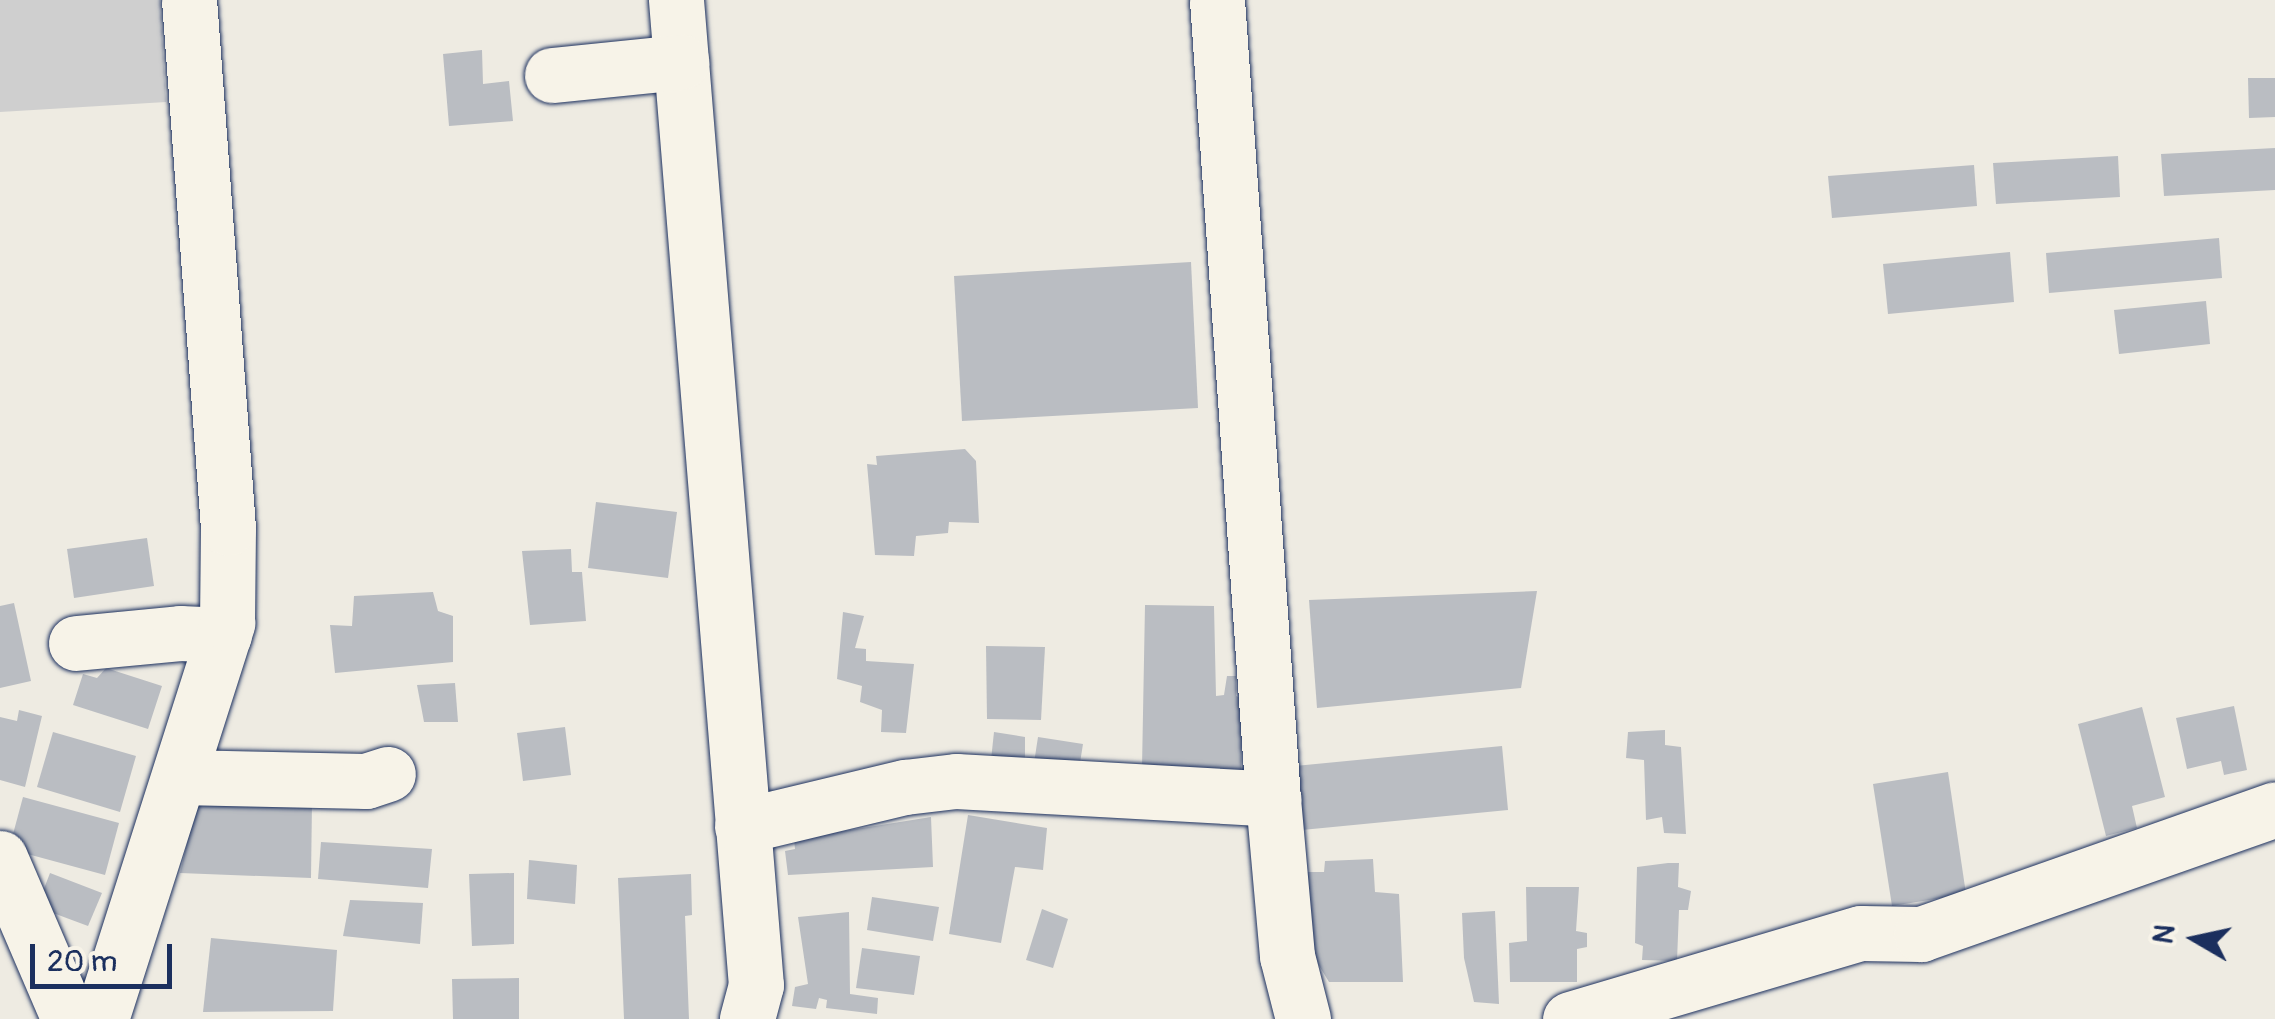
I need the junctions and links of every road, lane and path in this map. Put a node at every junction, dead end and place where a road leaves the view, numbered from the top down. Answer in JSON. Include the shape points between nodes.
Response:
{"nodes":[{"id":1,"x":189,"y":0,"type":"edge"},
{"id":2,"x":676,"y":0,"type":"edge"},
{"id":3,"x":1217,"y":0,"type":"edge"},
{"id":4,"x":680,"y":62,"type":"junction"},
{"id":5,"x":552,"y":74,"type":"dead end"},
{"id":6,"x":224,"y":635,"type":"junction"},
{"id":7,"x":76,"y":643,"type":"dead end"},
{"id":8,"x":388,"y":774,"type":"dead end"},
{"id":9,"x":178,"y":777,"type":"junction"},
{"id":10,"x":1273,"y":799,"type":"junction"},
{"id":11,"x":2275,"y":808,"type":"edge"},
{"id":12,"x":742,"y":826,"type":"junction"},
{"id":13,"x":0,"y":858,"type":"edge"},
{"id":14,"x":1712,"y":998,"type":"edge"},
{"id":15,"x":69,"y":1019,"type":"edge"},
{"id":16,"x":101,"y":1019,"type":"edge"},
{"id":17,"x":747,"y":1019,"type":"edge"},
{"id":18,"x":1303,"y":1019,"type":"edge"},
{"id":19,"x":1570,"y":1019,"type":"edge"}],
"edges":[{"from":1,"to":6,"type":"street","via":[[228,528]]},
{"from":2,"to":4,"type":"street"},
{"from":3,"to":10,"type":"street"},
{"from":4,"to":5,"type":"street"},
{"from":4,"to":12,"type":"street"},
{"from":6,"to":7,"type":"street"},
{"from":6,"to":9,"type":"street"},
{"from":8,"to":9,"type":"street","via":[[366,780]]},
{"from":9,"to":16,"type":"street"},
{"from":10,"to":12,"type":"street","via":[[956,782],[906,787]]},
{"from":10,"to":18,"type":"street","via":[[1288,956]]},
{"from":11,"to":14,"type":"street","via":[[1921,934],[1861,934]]},
{"from":12,"to":17,"type":"street","via":[[756,985]]},
{"from":13,"to":15,"type":"street"},
{"from":14,"to":19,"type":"street"}]}
